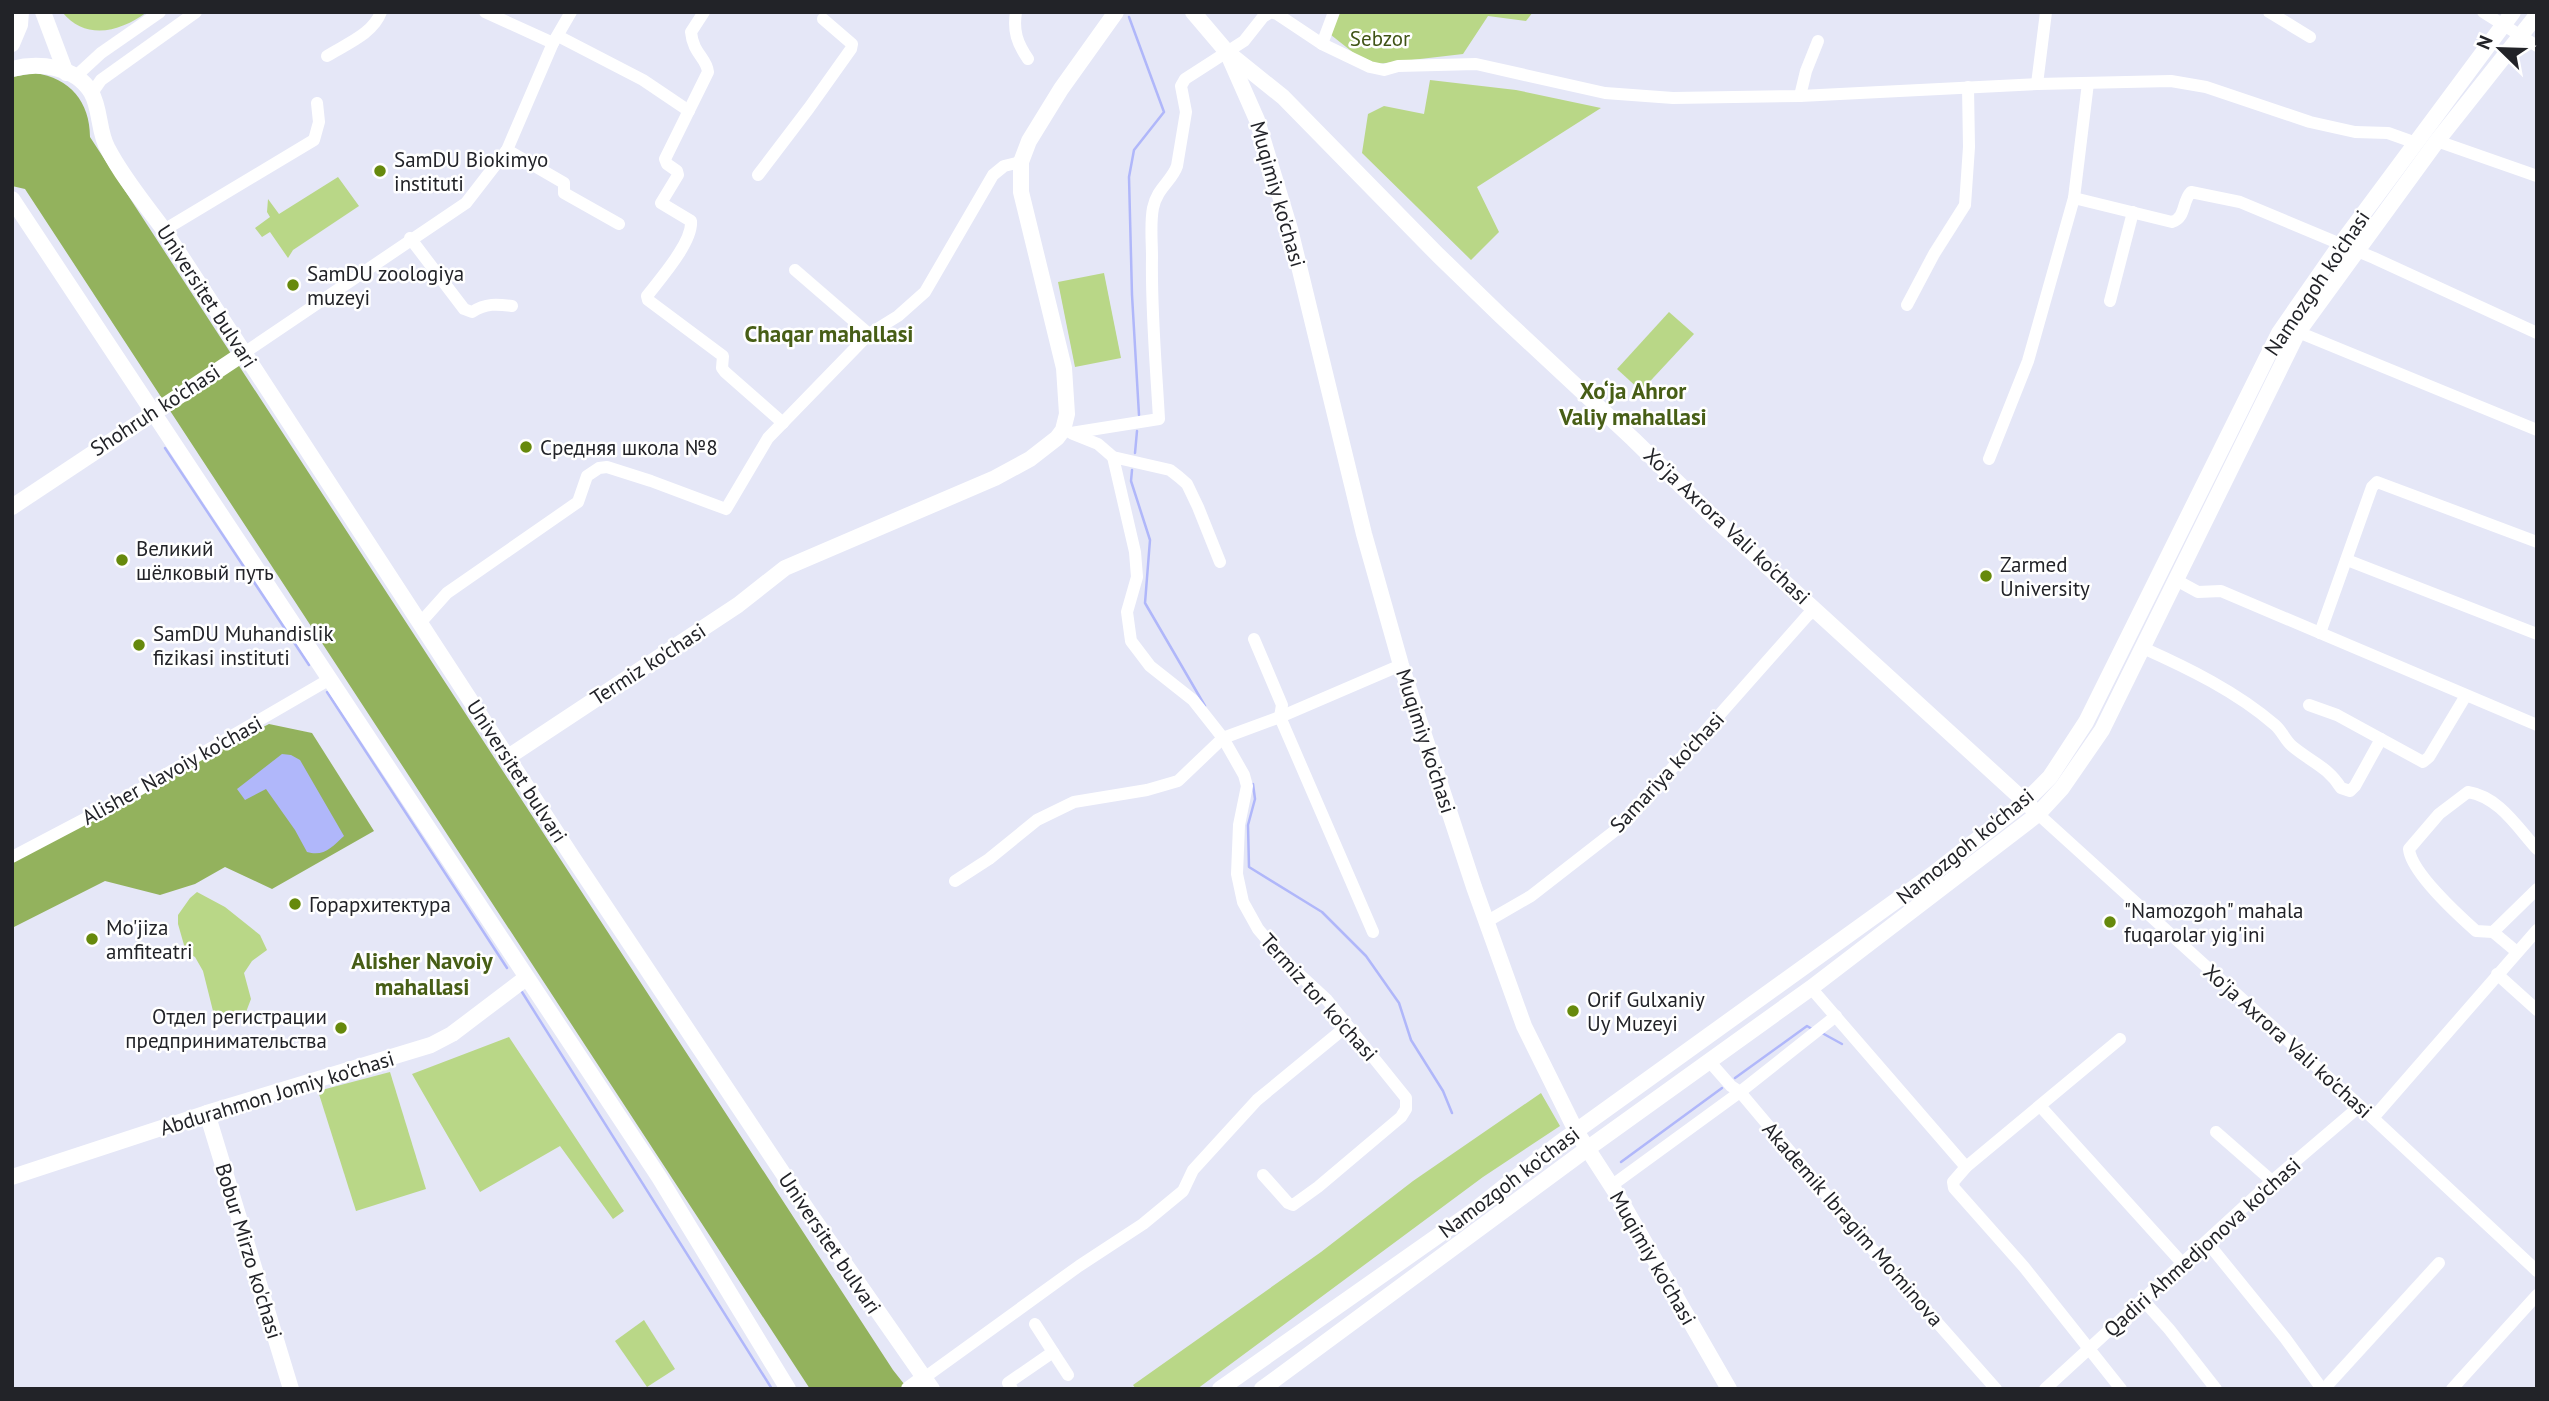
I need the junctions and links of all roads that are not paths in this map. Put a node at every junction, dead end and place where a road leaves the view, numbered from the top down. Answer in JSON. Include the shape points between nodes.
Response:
{"nodes":[{"id":1,"x":20,"y":12,"type":"edge"},
{"id":2,"x":43,"y":12,"type":"edge"},
{"id":3,"x":159,"y":12,"type":"edge"},
{"id":4,"x":196,"y":12,"type":"edge"},
{"id":5,"x":381,"y":12,"type":"edge"},
{"id":6,"x":485,"y":12,"type":"edge"},
{"id":7,"x":571,"y":12,"type":"edge"},
{"id":8,"x":704,"y":12,"type":"edge"},
{"id":9,"x":1016,"y":12,"type":"edge"},
{"id":10,"x":1116,"y":12,"type":"edge"},
{"id":11,"x":1193,"y":12,"type":"edge"},
{"id":12,"x":1334,"y":12,"type":"edge"},
{"id":13,"x":2046,"y":12,"type":"edge"},
{"id":14,"x":2269,"y":12,"type":"edge"},
{"id":15,"x":2483,"y":12,"type":"edge"},
{"id":16,"x":821,"y":14,"type":"edge"},
{"id":17,"x":2537,"y":15,"type":"edge"},
{"id":18,"x":2508,"y":19,"type":"edge"},
{"id":19,"x":2522,"y":36,"type":"junction"},
{"id":20,"x":2310,"y":37,"type":"dead end"},
{"id":21,"x":556,"y":39,"type":"junction"},
{"id":22,"x":1818,"y":41,"type":"dead end"},
{"id":23,"x":12,"y":44,"type":"edge"},
{"id":24,"x":1322,"y":44,"type":"junction"},
{"id":25,"x":2537,"y":46,"type":"edge"},
{"id":26,"x":1227,"y":52,"type":"junction"},
{"id":27,"x":327,"y":56,"type":"dead end"},
{"id":28,"x":1028,"y":59,"type":"dead end"},
{"id":29,"x":12,"y":69,"type":"edge"},
{"id":30,"x":70,"y":75,"type":"junction"},
{"id":31,"x":2088,"y":83,"type":"junction"},
{"id":32,"x":2038,"y":84,"type":"junction"},
{"id":33,"x":1968,"y":87,"type":"junction"},
{"id":34,"x":92,"y":93,"type":"junction"},
{"id":35,"x":1800,"y":96,"type":"junction"},
{"id":36,"x":317,"y":103,"type":"dead end"},
{"id":37,"x":690,"y":111,"type":"junction"},
{"id":38,"x":2437,"y":141,"type":"junction"},
{"id":39,"x":2416,"y":143,"type":"junction"},
{"id":40,"x":506,"y":150,"type":"junction"},
{"id":41,"x":1021,"y":162,"type":"junction"},
{"id":42,"x":758,"y":175,"type":"dead end"},
{"id":43,"x":2537,"y":176,"type":"edge"},
{"id":44,"x":2074,"y":198,"type":"junction"},
{"id":45,"x":12,"y":199,"type":"edge"},
{"id":46,"x":2133,"y":212,"type":"junction"},
{"id":47,"x":619,"y":224,"type":"dead end"},
{"id":48,"x":164,"y":230,"type":"junction"},
{"id":49,"x":411,"y":239,"type":"junction"},
{"id":50,"x":2340,"y":245,"type":"junction"},
{"id":51,"x":2357,"y":251,"type":"junction"},
{"id":52,"x":795,"y":270,"type":"dead end"},
{"id":53,"x":2110,"y":301,"type":"dead end"},
{"id":54,"x":1907,"y":305,"type":"dead end"},
{"id":55,"x":512,"y":306,"type":"dead end"},
{"id":56,"x":2298,"y":332,"type":"junction"},
{"id":57,"x":2537,"y":333,"type":"edge"},
{"id":58,"x":869,"y":334,"type":"junction"},
{"id":59,"x":244,"y":353,"type":"junction"},
{"id":60,"x":153,"y":412,"type":"junction"},
{"id":61,"x":783,"y":423,"type":"junction"},
{"id":62,"x":2537,"y":430,"type":"edge"},
{"id":63,"x":1067,"y":431,"type":"junction"},
{"id":64,"x":1113,"y":457,"type":"junction"},
{"id":65,"x":1989,"y":459,"type":"dead end"},
{"id":66,"x":12,"y":507,"type":"edge"},
{"id":67,"x":2537,"y":542,"type":"edge"},
{"id":68,"x":2347,"y":560,"type":"junction"},
{"id":69,"x":1220,"y":562,"type":"dead end"},
{"id":70,"x":2176,"y":580,"type":"junction"},
{"id":71,"x":1816,"y":609,"type":"junction"},
{"id":72,"x":421,"y":622,"type":"junction"},
{"id":73,"x":2320,"y":633,"type":"junction"},
{"id":74,"x":2537,"y":634,"type":"edge"},
{"id":75,"x":1254,"y":639,"type":"dead end"},
{"id":76,"x":2143,"y":648,"type":"junction"},
{"id":77,"x":1401,"y":665,"type":"junction"},
{"id":78,"x":330,"y":679,"type":"junction"},
{"id":79,"x":2465,"y":697,"type":"junction"},
{"id":80,"x":2309,"y":705,"type":"dead end"},
{"id":81,"x":1280,"y":717,"type":"junction"},
{"id":82,"x":2537,"y":725,"type":"edge"},
{"id":83,"x":1223,"y":738,"type":"junction"},
{"id":84,"x":2381,"y":739,"type":"junction"},
{"id":85,"x":508,"y":757,"type":"junction"},
{"id":86,"x":2025,"y":802,"type":"junction"},
{"id":87,"x":2038,"y":814,"type":"junction"},
{"id":88,"x":2537,"y":849,"type":"edge"},
{"id":89,"x":12,"y":857,"type":"edge"},
{"id":90,"x":955,"y":881,"type":"dead end"},
{"id":91,"x":2537,"y":888,"type":"edge"},
{"id":92,"x":1486,"y":922,"type":"junction"},
{"id":93,"x":2537,"y":930,"type":"edge"},
{"id":94,"x":1373,"y":932,"type":"dead end"},
{"id":95,"x":2493,"y":932,"type":"junction"},
{"id":96,"x":2517,"y":952,"type":"junction"},
{"id":97,"x":2497,"y":974,"type":"junction"},
{"id":98,"x":526,"y":978,"type":"junction"},
{"id":99,"x":1811,"y":988,"type":"junction"},
{"id":100,"x":2537,"y":1010,"type":"edge"},
{"id":101,"x":1832,"y":1021,"type":"junction"},
{"id":102,"x":1347,"y":1026,"type":"junction"},
{"id":103,"x":2120,"y":1039,"type":"dead end"},
{"id":104,"x":1709,"y":1061,"type":"junction"},
{"id":105,"x":1733,"y":1086,"type":"junction"},
{"id":106,"x":2040,"y":1106,"type":"junction"},
{"id":107,"x":2360,"y":1106,"type":"junction"},
{"id":108,"x":207,"y":1113,"type":"junction"},
{"id":109,"x":1576,"y":1131,"type":"junction"},
{"id":110,"x":2216,"y":1132,"type":"dead end"},
{"id":111,"x":1587,"y":1149,"type":"junction"},
{"id":112,"x":1966,"y":1167,"type":"junction"},
{"id":113,"x":1263,"y":1175,"type":"dead end"},
{"id":114,"x":12,"y":1177,"type":"edge"},
{"id":115,"x":2272,"y":1181,"type":"junction"},
{"id":116,"x":1611,"y":1186,"type":"junction"},
{"id":117,"x":2207,"y":1242,"type":"junction"},
{"id":118,"x":2439,"y":1263,"type":"dead end"},
{"id":119,"x":2183,"y":1264,"type":"junction"},
{"id":120,"x":2537,"y":1271,"type":"edge"},
{"id":121,"x":1384,"y":1273,"type":"junction"},
{"id":122,"x":1396,"y":1292,"type":"junction"},
{"id":123,"x":2537,"y":1295,"type":"edge"},
{"id":124,"x":2143,"y":1300,"type":"junction"},
{"id":125,"x":1035,"y":1324,"type":"dead end"},
{"id":126,"x":2089,"y":1347,"type":"junction"},
{"id":127,"x":1054,"y":1352,"type":"junction"},
{"id":128,"x":1068,"y":1375,"type":"dead end"},
{"id":129,"x":928,"y":1384,"type":"edge"},
{"id":130,"x":291,"y":1389,"type":"edge"},
{"id":131,"x":788,"y":1389,"type":"edge"},
{"id":132,"x":909,"y":1389,"type":"edge"},
{"id":133,"x":1012,"y":1389,"type":"edge"},
{"id":134,"x":1220,"y":1389,"type":"edge"},
{"id":135,"x":1262,"y":1389,"type":"edge"},
{"id":136,"x":1729,"y":1389,"type":"edge"},
{"id":137,"x":1996,"y":1389,"type":"edge"},
{"id":138,"x":2045,"y":1389,"type":"edge"},
{"id":139,"x":2121,"y":1389,"type":"edge"},
{"id":140,"x":2216,"y":1389,"type":"edge"},
{"id":141,"x":2323,"y":1389,"type":"edge"},
{"id":142,"x":2452,"y":1389,"type":"edge"}],
"edges":[{"from":1,"to":23,"type":"main road"},
{"from":2,"to":30,"type":"main road"},
{"from":3,"to":30,"type":"street"},
{"from":4,"to":34,"type":"street","via":[[101,80]]},
{"from":5,"to":27,"type":"street","via":[[369,30]]},
{"from":6,"to":21,"type":"street"},
{"from":7,"to":21,"type":"street","name":"Shohruh ko'chasi"},
{"from":8,"to":37,"type":"street","via":[[691,32],[696,53],[708,72]]},
{"from":9,"to":28,"type":"street","via":[[1014,30]]},
{"from":10,"to":41,"type":"main road","via":[[1041,121]]},
{"from":11,"to":26,"type":"main road","name":"Xo'ja Axrora Vali ko'chasi"},
{"from":12,"to":24,"type":"street"},
{"from":13,"to":32,"type":"street"},
{"from":14,"to":20,"type":"street"},
{"from":15,"to":18,"type":"street"},
{"from":16,"to":42,"type":"street","via":[[852,44],[851,49]]},
{"from":17,"to":19,"type":"main road","name":"Namozgoh ko'chasi"},
{"from":18,"to":19,"type":"street"},
{"from":18,"to":39,"type":"main road","name":"Namozgoh ko'chasi"},
{"from":19,"to":25,"type":"street"},
{"from":19,"to":38,"type":"main road","name":"Namozgoh ko'chasi"},
{"from":21,"to":37,"type":"street","via":[[643,80]]},
{"from":21,"to":40,"type":"street","name":"Shohruh ko'chasi"},
{"from":22,"to":35,"type":"street"},
{"from":24,"to":26,"type":"street","via":[[1271,12]]},
{"from":24,"to":35,"type":"street","via":[[1384,70],[1476,64],[1605,93],[1673,98]]},
{"from":26,"to":63,"type":"street","via":[[1181,86],[1186,112],[1177,166],[1153,208],[1159,419]]},
{"from":26,"to":71,"type":"main road","name":"Xo'ja Axrora Vali ko'chasi","via":[[1283,97],[1501,316]]},
{"from":26,"to":77,"type":"main road","name":"Muqimiy ko'chasi","via":[[1257,120],[1290,229],[1364,534]]},
{"from":29,"to":30,"type":"main road","via":[[40,65]]},
{"from":30,"to":34,"type":"main road"},
{"from":31,"to":32,"type":"street"},
{"from":31,"to":39,"type":"street","via":[[2171,81],[2206,87],[2310,122],[2355,132],[2388,133]]},
{"from":31,"to":44,"type":"street"},
{"from":32,"to":33,"type":"street"},
{"from":33,"to":35,"type":"street"},
{"from":33,"to":54,"type":"street","via":[[1965,205]]},
{"from":34,"to":48,"type":"main road","name":"Universitet bulvari","via":[[107,149]]},
{"from":36,"to":48,"type":"street","via":[[319,122],[314,140]]},
{"from":37,"to":61,"type":"street","via":[[665,159],[677,175],[661,203],[692,225],[648,300],[723,356],[725,372]]},
{"from":38,"to":43,"type":"street"},
{"from":38,"to":51,"type":"main road","name":"Namozgoh ko'chasi"},
{"from":39,"to":50,"type":"main road","name":"Namozgoh ko'chasi"},
{"from":40,"to":47,"type":"street","via":[[564,183],[564,193]]},
{"from":40,"to":49,"type":"street","name":"Shohruh ko'chasi","via":[[466,203]]},
{"from":41,"to":58,"type":"street","via":[[1004,166],[993,175],[925,292]]},
{"from":41,"to":63,"type":"main road","via":[[1021,192],[1064,368]]},
{"from":44,"to":46,"type":"street"},
{"from":44,"to":65,"type":"street","via":[[2028,361]]},
{"from":45,"to":60,"type":"main road"},
{"from":46,"to":50,"type":"street","via":[[2172,222],[2182,215],[2188,195],[2197,192],[2240,202]]},
{"from":46,"to":53,"type":"street"},
{"from":48,"to":59,"type":"main road","name":"Universitet bulvari"},
{"from":49,"to":55,"type":"street","via":[[464,309],[472,312],[492,303]]},
{"from":49,"to":59,"type":"street","name":"Shohruh ko'chasi"},
{"from":50,"to":51,"type":"street"},
{"from":50,"to":86,"type":"main road","name":"Namozgoh ko'chasi","via":[[2279,333],[2086,722],[2050,776]]},
{"from":51,"to":56,"type":"main road","name":"Namozgoh ko'chasi"},
{"from":51,"to":57,"type":"street"},
{"from":52,"to":58,"type":"street"},
{"from":56,"to":62,"type":"street"},
{"from":56,"to":70,"type":"main road","name":"Namozgoh ko'chasi"},
{"from":58,"to":61,"type":"street"},
{"from":59,"to":60,"type":"main road","name":"Shohruh ko'chasi"},
{"from":59,"to":72,"type":"main road","name":"Universitet bulvari"},
{"from":60,"to":66,"type":"main road","name":"Shohruh ko'chasi"},
{"from":60,"to":78,"type":"main road"},
{"from":61,"to":72,"type":"street","via":[[768,438],[726,509],[628,473],[599,468],[587,476],[578,502],[447,593]]},
{"from":63,"to":64,"type":"street","via":[[1098,444]]},
{"from":63,"to":85,"type":"main road","name":"Termiz ko'chasi","via":[[995,478],[785,568]]},
{"from":64,"to":69,"type":"street","via":[[1170,470],[1187,484]]},
{"from":64,"to":83,"type":"street","name":"Termiz tor ko'chasi","via":[[1135,552],[1137,577],[1127,612],[1131,641],[1150,666],[1186,692]]},
{"from":67,"to":68,"type":"street","via":[[2377,482]]},
{"from":68,"to":73,"type":"street"},
{"from":68,"to":74,"type":"street"},
{"from":70,"to":73,"type":"street","via":[[2198,592],[2221,591]]},
{"from":70,"to":76,"type":"main road","name":"Namozgoh ko'chasi"},
{"from":71,"to":86,"type":"main road","name":"Xo'ja Axrora Vali ko'chasi"},
{"from":71,"to":92,"type":"street","name":"Samariya ko'chasi","via":[[1621,826],[1531,896]]},
{"from":72,"to":85,"type":"main road","name":"Universitet bulvari"},
{"from":73,"to":79,"type":"street"},
{"from":75,"to":81,"type":"street","via":[[1282,705]]},
{"from":76,"to":84,"type":"street","via":[[2187,668],[2260,713],[2278,727],[2289,744],[2330,772],[2341,788],[2350,791],[2355,786]]},
{"from":76,"to":87,"type":"main road","name":"Namozgoh ko'chasi","via":[[2102,730]]},
{"from":77,"to":81,"type":"street"},
{"from":77,"to":92,"type":"main road","name":"Muqimiy ko'chasi"},
{"from":78,"to":89,"type":"street","name":"Alisher Navoiy ko'chasi","via":[[130,795]]},
{"from":78,"to":98,"type":"main road"},
{"from":79,"to":82,"type":"street"},
{"from":79,"to":84,"type":"street","via":[[2423,762]]},
{"from":80,"to":84,"type":"street"},
{"from":81,"to":83,"type":"street"},
{"from":81,"to":94,"type":"street"},
{"from":83,"to":90,"type":"street","via":[[1178,781],[1064,806],[1037,820]]},
{"from":83,"to":102,"type":"street","name":"Termiz tor ko'chasi","via":[[1247,786],[1239,825],[1237,874],[1243,902],[1258,929]]},
{"from":85,"to":129,"type":"main road","name":"Universitet bulvari"},
{"from":86,"to":87,"type":"main road","name":"Xo'ja Axrora Vali ko'chasi"},
{"from":86,"to":109,"type":"main road","name":"Namozgoh ko'chasi","via":[[1881,913]]},
{"from":87,"to":99,"type":"main road","name":"Namozgoh ko'chasi"},
{"from":87,"to":107,"type":"street","name":"Xo'ja Axrora Vali ko'chasi"},
{"from":88,"to":95,"type":"street","via":[[2501,808],[2481,794],[2468,792],[2439,814],[2409,849],[2420,872],[2460,917],[2476,931]]},
{"from":91,"to":95,"type":"street"},
{"from":92,"to":109,"type":"main road","name":"Muqimiy ko'chasi","via":[[1524,1026]]},
{"from":93,"to":96,"type":"street"},
{"from":95,"to":96,"type":"street"},
{"from":96,"to":97,"type":"street"},
{"from":97,"to":100,"type":"street"},
{"from":97,"to":107,"type":"street","via":[[2373,1118]]},
{"from":98,"to":108,"type":"main road","name":"Abdurahmon Jomiy ko'chasi","via":[[431,1045]]},
{"from":98,"to":131,"type":"main road","via":[[659,1177]]},
{"from":99,"to":101,"type":"street"},
{"from":99,"to":104,"type":"main road","name":"Namozgoh ko'chasi"},
{"from":101,"to":105,"type":"street"},
{"from":101,"to":112,"type":"street"},
{"from":102,"to":113,"type":"street","name":"Termiz tor ko'chasi","via":[[1406,1098],[1406,1109],[1293,1205]]},
{"from":102,"to":129,"type":"street","via":[[1257,1100],[1205,1154],[1183,1191]]},
{"from":103,"to":106,"type":"street"},
{"from":104,"to":105,"type":"street","name":"Akademik Ibragim Mo'minova"},
{"from":104,"to":111,"type":"main road","name":"Namozgoh ko'chasi"},
{"from":105,"to":116,"type":"street"},
{"from":105,"to":137,"type":"street","name":"Akademik Ibragim Mo'minova"},
{"from":106,"to":112,"type":"street"},
{"from":106,"to":119,"type":"street"},
{"from":107,"to":115,"type":"street","name":"Qadiri Ahmedjonova ko'chasi"},
{"from":107,"to":120,"type":"street","name":"Xo'ja Axrora Vali ko'chasi"},
{"from":108,"to":114,"type":"main road","name":"Abdurahmon Jomiy ko'chasi"},
{"from":108,"to":130,"type":"main road","name":"Bobur Mirzo ko'chasi"},
{"from":109,"to":111,"type":"main road","name":"Muqimiy ko'chasi"},
{"from":109,"to":121,"type":"main road","name":"Namozgoh ko'chasi"},
{"from":110,"to":115,"type":"street"},
{"from":111,"to":116,"type":"main road","name":"Muqimiy ko'chasi"},
{"from":111,"to":122,"type":"main road","name":"Namozgoh ko'chasi"},
{"from":112,"to":126,"type":"street","via":[[1953,1182],[1954,1188]]},
{"from":115,"to":117,"type":"street","name":"Qadiri Ahmedjonova ko'chasi"},
{"from":116,"to":136,"type":"main road","name":"Muqimiy ko'chasi"},
{"from":117,"to":119,"type":"street","name":"Qadiri Ahmedjonova ko'chasi"},
{"from":117,"to":141,"type":"street"},
{"from":118,"to":141,"type":"street"},
{"from":119,"to":124,"type":"street","name":"Qadiri Ahmedjonova ko'chasi"},
{"from":121,"to":122,"type":"main road"},
{"from":121,"to":134,"type":"main road","name":"Namozgoh ko'chasi"},
{"from":122,"to":135,"type":"main road","name":"Namozgoh ko'chasi"},
{"from":123,"to":142,"type":"street"},
{"from":124,"to":126,"type":"street","name":"Qadiri Ahmedjonova ko'chasi"},
{"from":124,"to":140,"type":"street"},
{"from":125,"to":127,"type":"street"},
{"from":126,"to":138,"type":"street","name":"Qadiri Ahmedjonova ko'chasi"},
{"from":126,"to":139,"type":"street"},
{"from":127,"to":128,"type":"street"},
{"from":127,"to":133,"type":"street","via":[[1008,1383]]},
{"from":129,"to":132,"type":"main road"}]}
